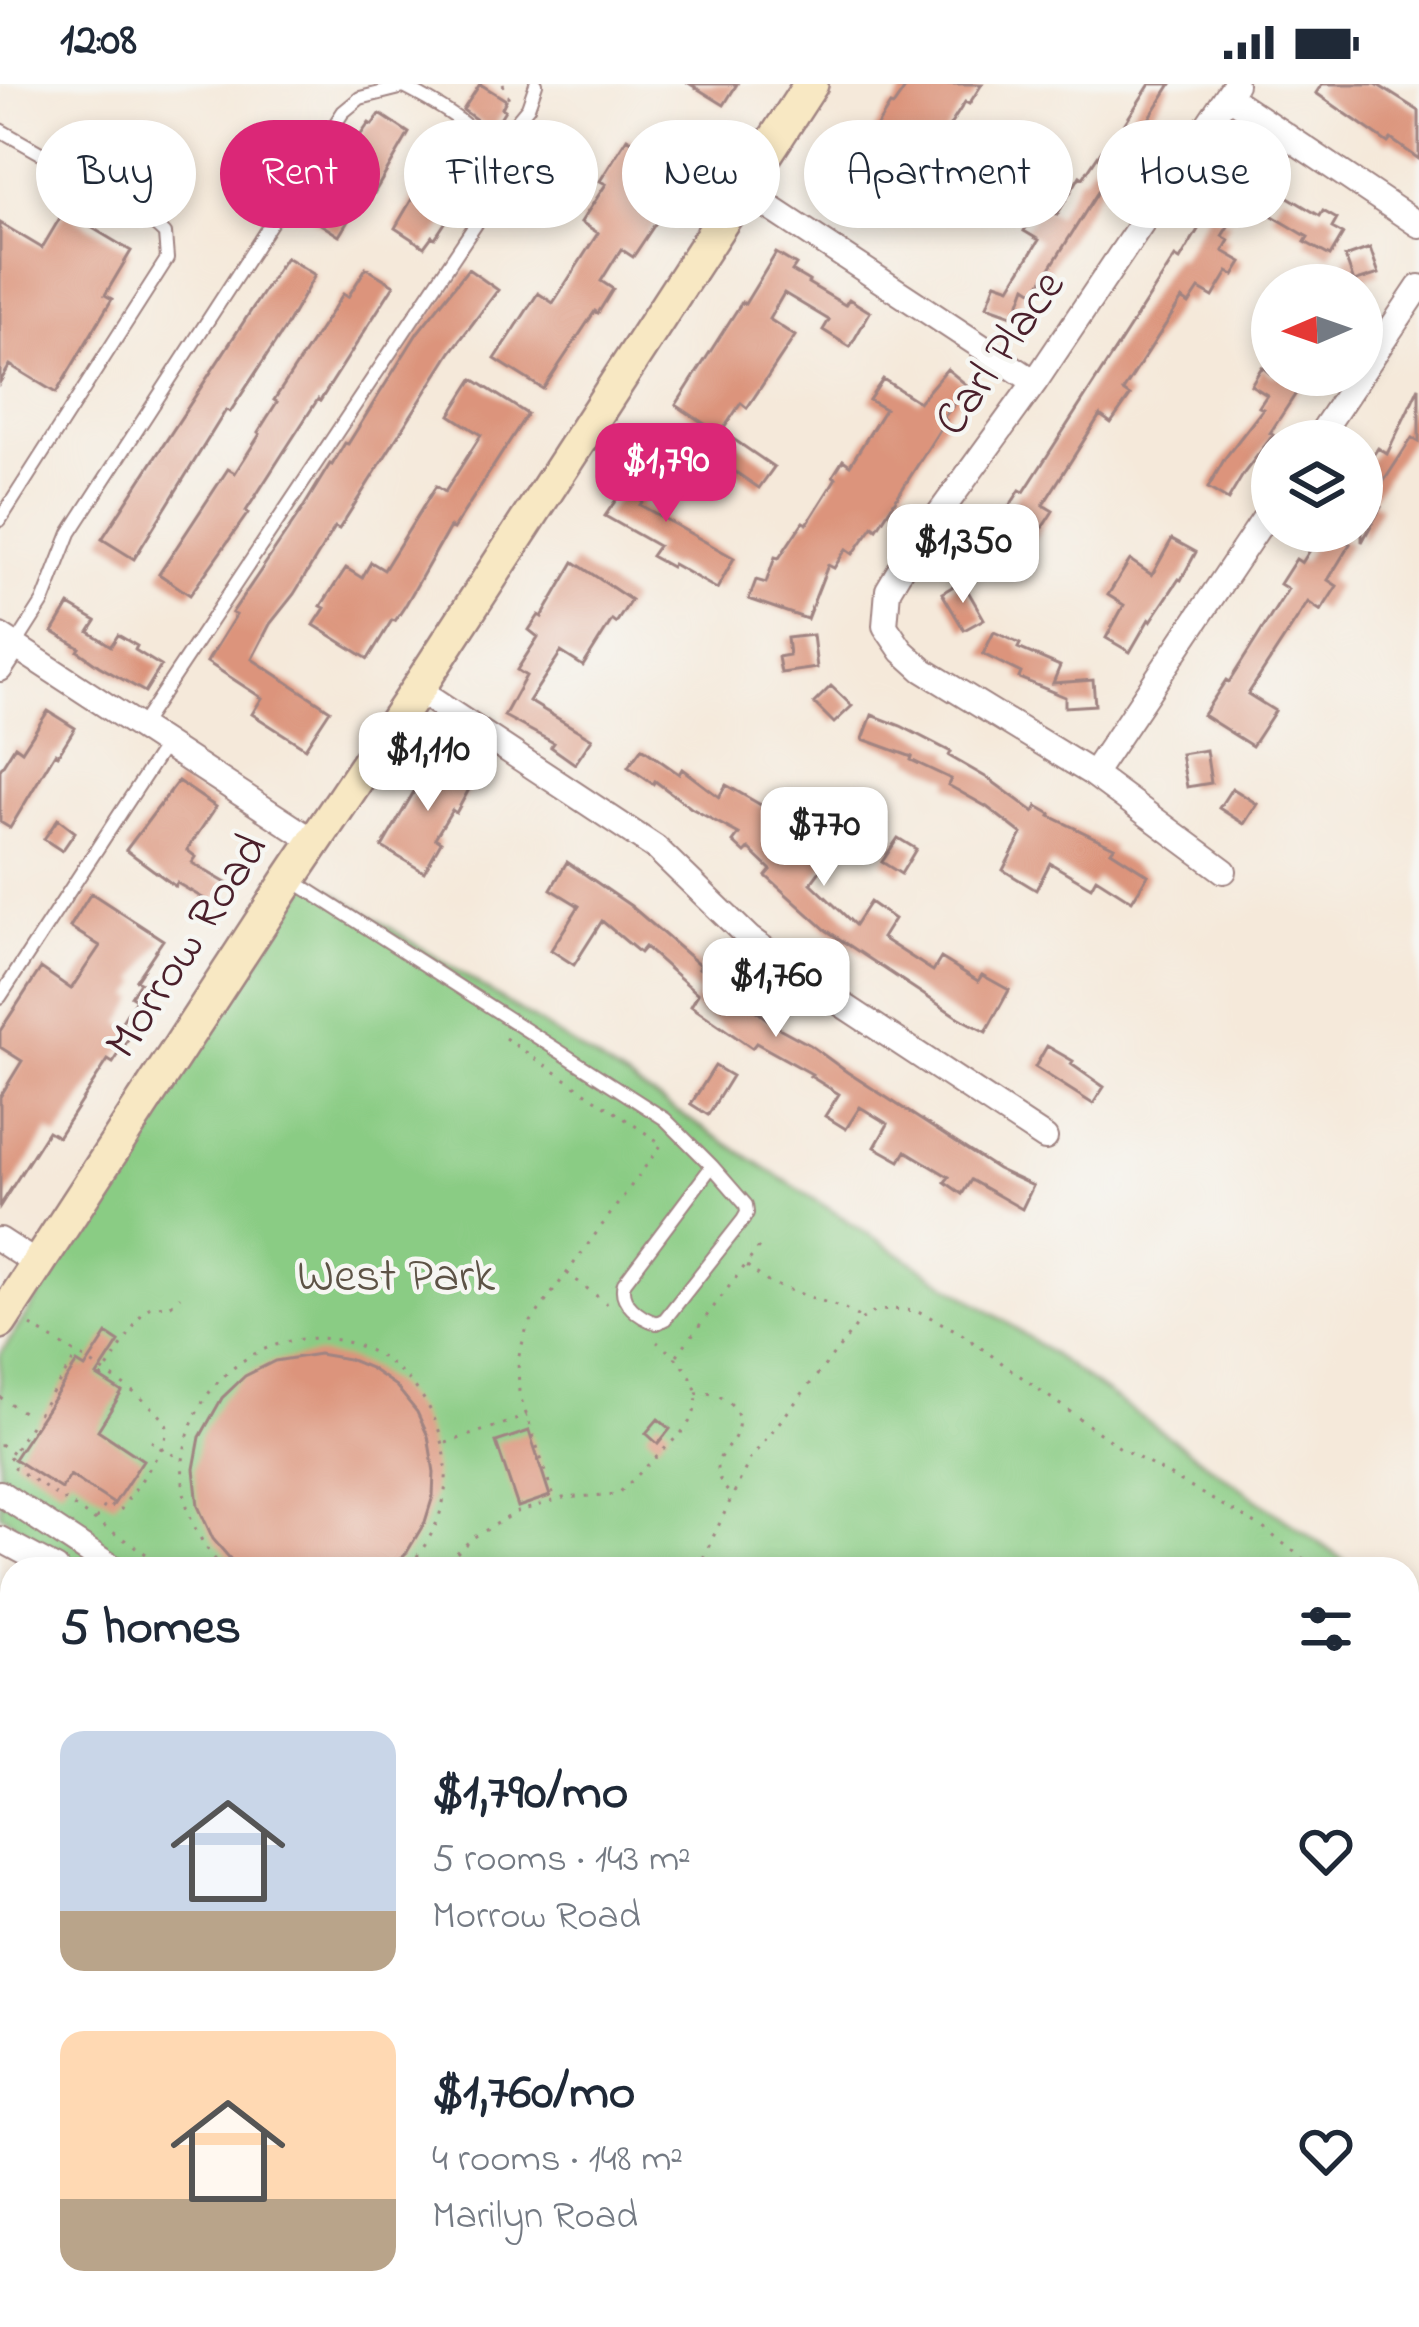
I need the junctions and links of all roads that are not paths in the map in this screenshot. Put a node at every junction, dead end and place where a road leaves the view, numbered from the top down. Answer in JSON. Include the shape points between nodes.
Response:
{"nodes":[{"id":1,"x":536,"y":84,"type":"edge"},
{"id":2,"x":811,"y":84,"type":"edge"},
{"id":3,"x":1231,"y":90,"type":"edge"},
{"id":4,"x":457,"y":120,"type":"edge"},
{"id":5,"x":517,"y":120,"type":"edge"},
{"id":6,"x":0,"y":130,"type":"edge"},
{"id":7,"x":780,"y":131,"type":"edge"},
{"id":8,"x":780,"y":214,"type":"edge"},
{"id":9,"x":1419,"y":224,"type":"edge"},
{"id":10,"x":473,"y":228,"type":"edge"},
{"id":11,"x":717,"y":228,"type":"edge"},
{"id":12,"x":1419,"y":287,"type":"edge"},
{"id":13,"x":1383,"y":341,"type":"edge"},
{"id":14,"x":1035,"y":382,"type":"junction"},
{"id":15,"x":0,"y":520,"type":"edge"},
{"id":16,"x":1251,"y":538,"type":"edge"},
{"id":17,"x":7,"y":641,"type":"edge"},
{"id":18,"x":0,"y":669,"type":"edge"},
{"id":19,"x":417,"y":690,"type":"junction"},
{"id":20,"x":139,"y":728,"type":"junction"},
{"id":21,"x":165,"y":745,"type":"junction"},
{"id":22,"x":1093,"y":774,"type":"junction"},
{"id":23,"x":315,"y":842,"type":"junction"},
{"id":24,"x":1224,"y":871,"type":"dead end"},
{"id":25,"x":290,"y":878,"type":"junction"},
{"id":26,"x":0,"y":997,"type":"edge"},
{"id":27,"x":1045,"y":1138,"type":"dead end"},
{"id":28,"x":712,"y":1166,"type":"junction"},
{"id":29,"x":0,"y":1240,"type":"edge"},
{"id":30,"x":37,"y":1264,"type":"junction"},
{"id":31,"x":15,"y":1323,"type":"edge"},
{"id":32,"x":0,"y":1493,"type":"edge"},
{"id":33,"x":0,"y":1539,"type":"edge"},
{"id":34,"x":34,"y":1557,"type":"edge"},
{"id":35,"x":97,"y":1557,"type":"edge"}],
"edges":[{"from":1,"to":5,"type":"lane"},
{"from":2,"to":7,"type":"street","name":"Morrow Road"},
{"from":3,"to":9,"type":"street"},
{"from":3,"to":14,"type":"street","name":"Carl Place"},
{"from":4,"to":17,"type":"lane","via":[[404,87],[360,98],[343,112],[70,533],[43,602]]},
{"from":6,"to":15,"type":"lane","via":[[136,207],[165,234],[167,259]]},
{"from":8,"to":14,"type":"street"},
{"from":10,"to":20,"type":"lane"},
{"from":11,"to":19,"type":"street","name":"Morrow Road"},
{"from":12,"to":13,"type":"street"},
{"from":14,"to":22,"type":"street","name":"Carl Place","via":[[907,558],[888,590],[885,626],[923,670]]},
{"from":16,"to":22,"type":"street"},
{"from":17,"to":18,"type":"street"},
{"from":17,"to":20,"type":"street"},
{"from":19,"to":23,"type":"street","name":"Morrow Road"},
{"from":19,"to":27,"type":"street","via":[[656,848],[750,939]]},
{"from":20,"to":21,"type":"street"},
{"from":21,"to":23,"type":"street"},
{"from":21,"to":26,"type":"lane"},
{"from":22,"to":24,"type":"street","name":"Carl Place"},
{"from":23,"to":25,"type":"street","name":"Morrow Road"},
{"from":25,"to":28,"type":"lane","via":[[665,1119]]},
{"from":25,"to":30,"type":"street","name":"Morrow Road"},
{"from":28,"to":28,"type":"lane","via":[[747,1213],[665,1319],[648,1320],[625,1301],[624,1282]]},
{"from":29,"to":30,"type":"street"},
{"from":30,"to":31,"type":"street","name":"Morrow Road"},
{"from":32,"to":35,"type":"street"},
{"from":33,"to":34,"type":"street"}]}
